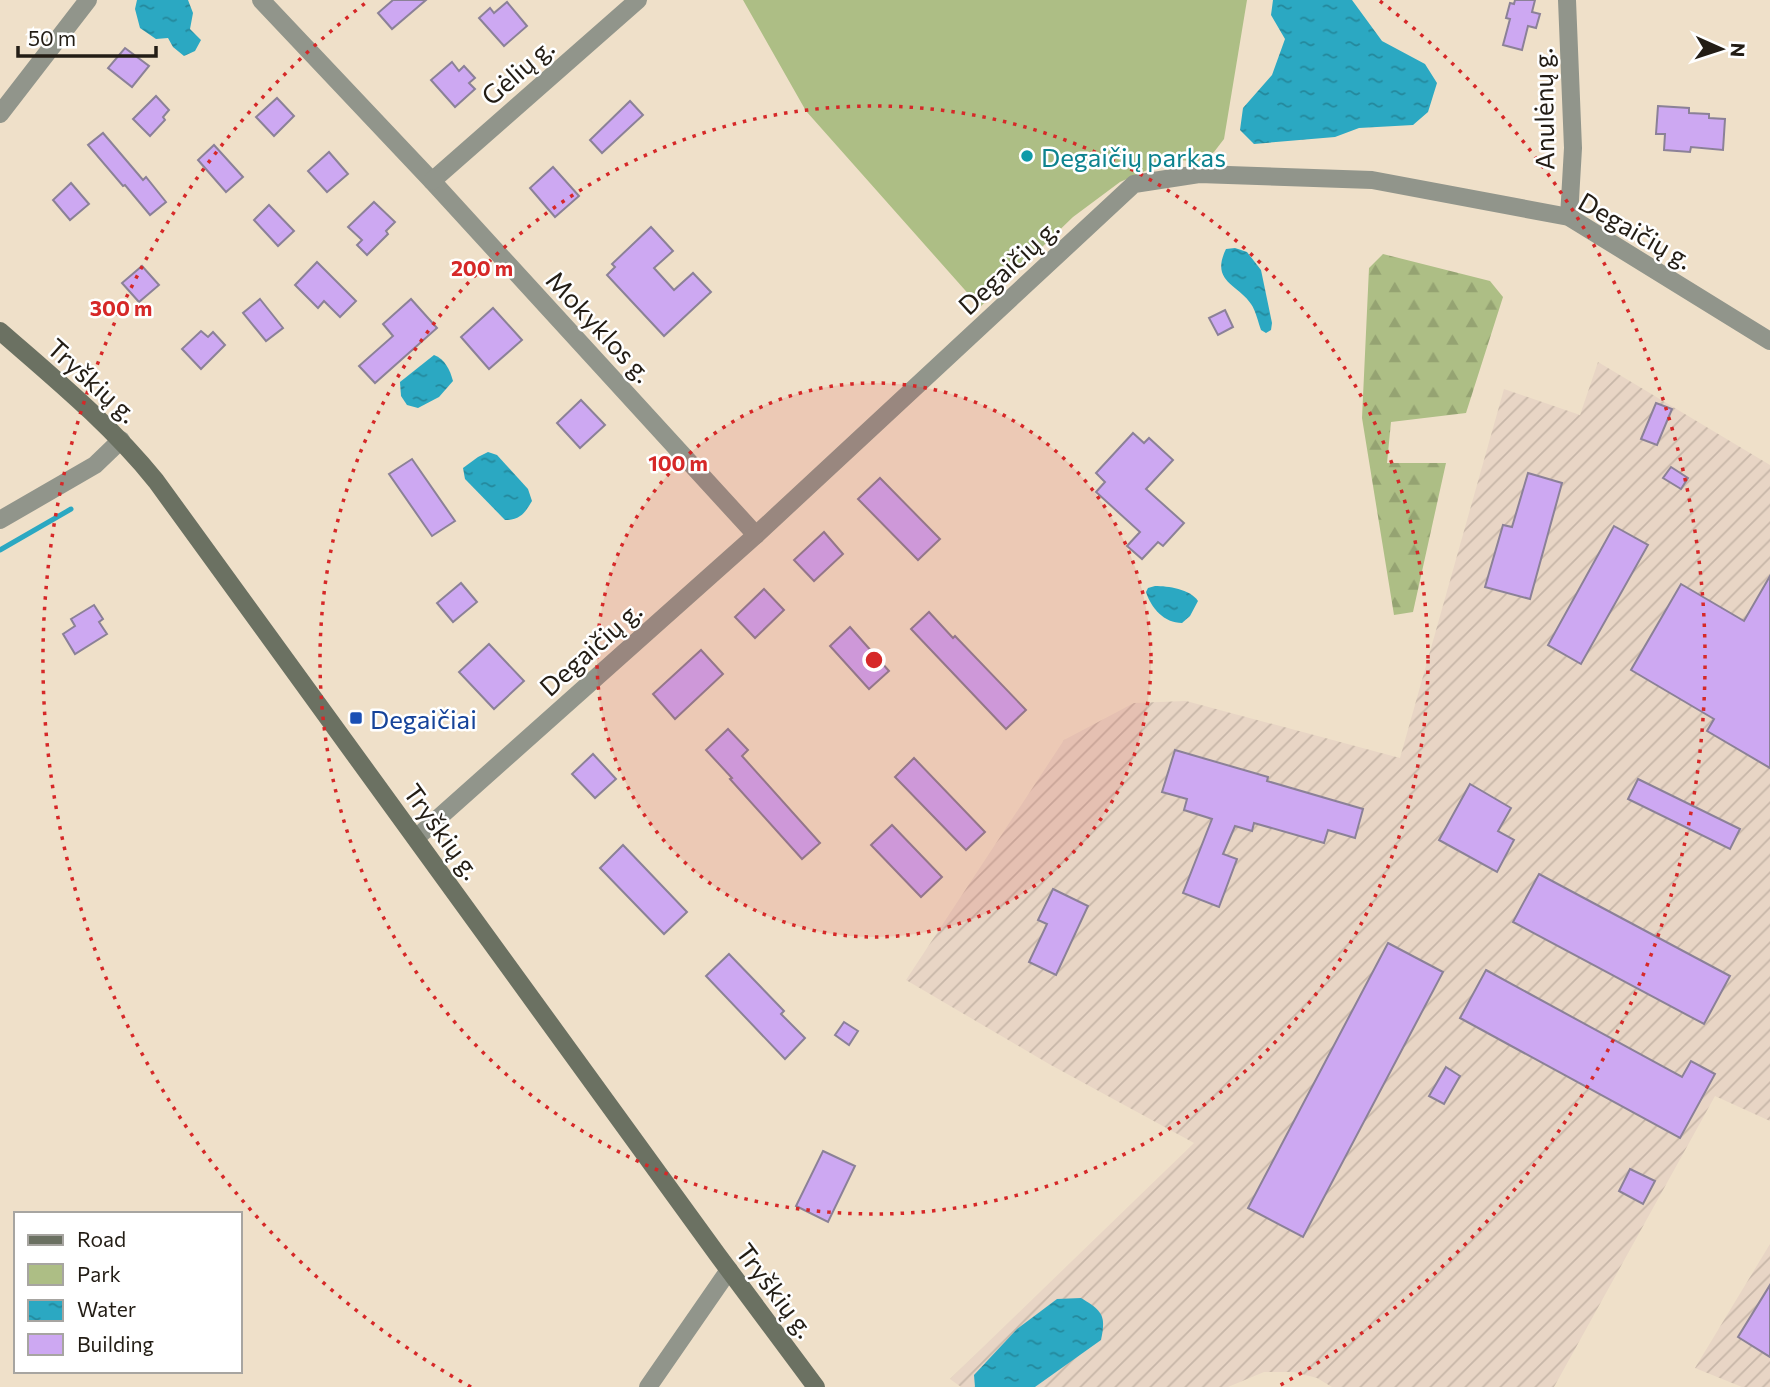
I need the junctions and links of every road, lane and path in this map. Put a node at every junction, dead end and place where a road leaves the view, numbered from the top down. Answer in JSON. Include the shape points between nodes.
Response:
{"nodes":[{"id":1,"x":88,"y":0,"type":"edge"},
{"id":2,"x":261,"y":0,"type":"edge"},
{"id":3,"x":638,"y":0,"type":"edge"},
{"id":4,"x":1567,"y":0,"type":"edge"},
{"id":5,"x":0,"y":114,"type":"edge"},
{"id":6,"x":432,"y":181,"type":"junction"},
{"id":7,"x":1569,"y":217,"type":"junction"},
{"id":8,"x":0,"y":331,"type":"edge"},
{"id":9,"x":1770,"y":341,"type":"edge"},
{"id":10,"x":121,"y":440,"type":"junction"},
{"id":11,"x":0,"y":520,"type":"edge"},
{"id":12,"x":756,"y":535,"type":"junction"},
{"id":13,"x":416,"y":838,"type":"junction"},
{"id":14,"x":729,"y":1270,"type":"junction"},
{"id":15,"x":648,"y":1387,"type":"edge"},
{"id":16,"x":816,"y":1387,"type":"edge"}],
"edges":[{"from":1,"to":5,"type":"street"},
{"from":2,"to":6,"type":"street","name":"Mokyklos g."},
{"from":3,"to":6,"type":"street","name":"Gėlių g."},
{"from":4,"to":7,"type":"street","name":"Anulėnų g.","via":[[1573,148]]},
{"from":6,"to":12,"type":"street","name":"Mokyklos g."},
{"from":7,"to":9,"type":"street","name":"Degaičių g."},
{"from":7,"to":12,"type":"street","name":"Degaičių g.","via":[[1372,180],[1199,174],[1134,184]]},
{"from":8,"to":10,"type":"main road","name":"Tryškių g."},
{"from":10,"to":11,"type":"street","via":[[96,465]]},
{"from":10,"to":13,"type":"main road","name":"Tryškių g.","via":[[156,481]]},
{"from":12,"to":13,"type":"street","name":"Degaičių g."},
{"from":13,"to":14,"type":"main road","name":"Tryškių g."},
{"from":14,"to":15,"type":"street"},
{"from":14,"to":16,"type":"main road","name":"Tryškių g."}]}
